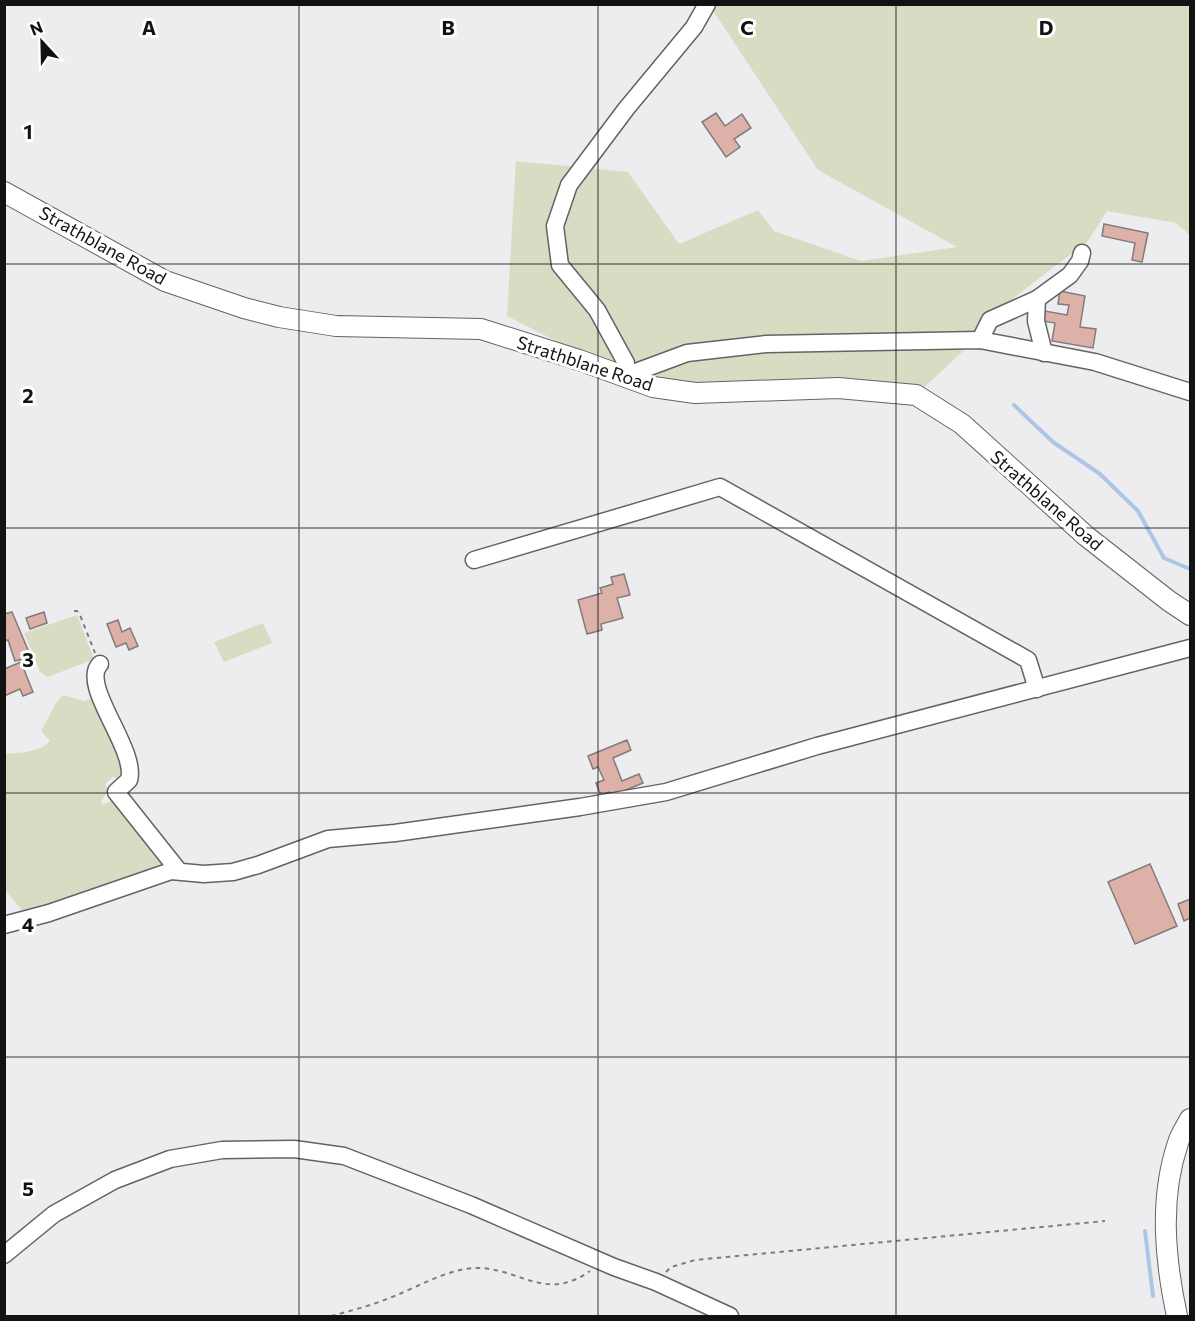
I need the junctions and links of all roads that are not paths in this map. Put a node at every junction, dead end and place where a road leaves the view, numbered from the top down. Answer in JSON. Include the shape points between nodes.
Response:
{"nodes":[{"id":1,"x":707,"y":4,"type":"edge"},
{"id":2,"x":4,"y":192,"type":"edge"},
{"id":3,"x":1082,"y":253,"type":"dead end"},
{"id":4,"x":1037,"y":299,"type":"junction"},
{"id":5,"x":980,"y":340,"type":"junction"},
{"id":6,"x":1044,"y":353,"type":"junction"},
{"id":7,"x":1191,"y":393,"type":"edge"},
{"id":8,"x":474,"y":560,"type":"dead end"},
{"id":9,"x":1191,"y":615,"type":"edge"},
{"id":10,"x":1191,"y":648,"type":"edge"},
{"id":11,"x":100,"y":664,"type":"road end"},
{"id":12,"x":1037,"y":689,"type":"junction"},
{"id":13,"x":178,"y":870,"type":"junction"},
{"id":14,"x":4,"y":925,"type":"edge"},
{"id":15,"x":1191,"y":1119,"type":"edge"},
{"id":16,"x":4,"y":1255,"type":"edge"},
{"id":17,"x":730,"y":1317,"type":"edge"},
{"id":18,"x":1177,"y":1317,"type":"edge"}],
"edges":[{"from":1,"to":5,"type":"street","via":[[694,27],[569,185],[555,226],[560,265],[597,310],[626,363],[625,376],[687,353],[766,344]]},
{"from":2,"to":9,"type":"main road","name":"Strathblane Road","via":[[165,281],[279,317],[336,326],[481,329],[653,387],[695,393],[838,388],[916,394],[962,424],[1086,536]]},
{"from":3,"to":4,"type":"street","via":[[1071,275]]},
{"from":4,"to":5,"type":"street","via":[[990,320]]},
{"from":4,"to":6,"type":"street","via":[[1036,321]]},
{"from":5,"to":6,"type":"street"},
{"from":6,"to":7,"type":"street","via":[[1095,362]]},
{"from":8,"to":12,"type":"street","via":[[720,487],[1028,660]]},
{"from":10,"to":12,"type":"street"},
{"from":11,"to":13,"type":"street","via":[[94,674],[102,702],[129,762],[129,780],[116,792]]},
{"from":12,"to":13,"type":"street","via":[[817,746],[666,792],[395,833],[328,839],[233,872],[204,874]]},
{"from":13,"to":14,"type":"street"},
{"from":15,"to":18,"type":"main road","via":[[1178,1142],[1168,1188],[1168,1273]]},
{"from":16,"to":17,"type":"street","via":[[54,1214],[115,1180],[170,1159],[222,1150],[294,1149],[344,1156],[656,1282]]}]}
